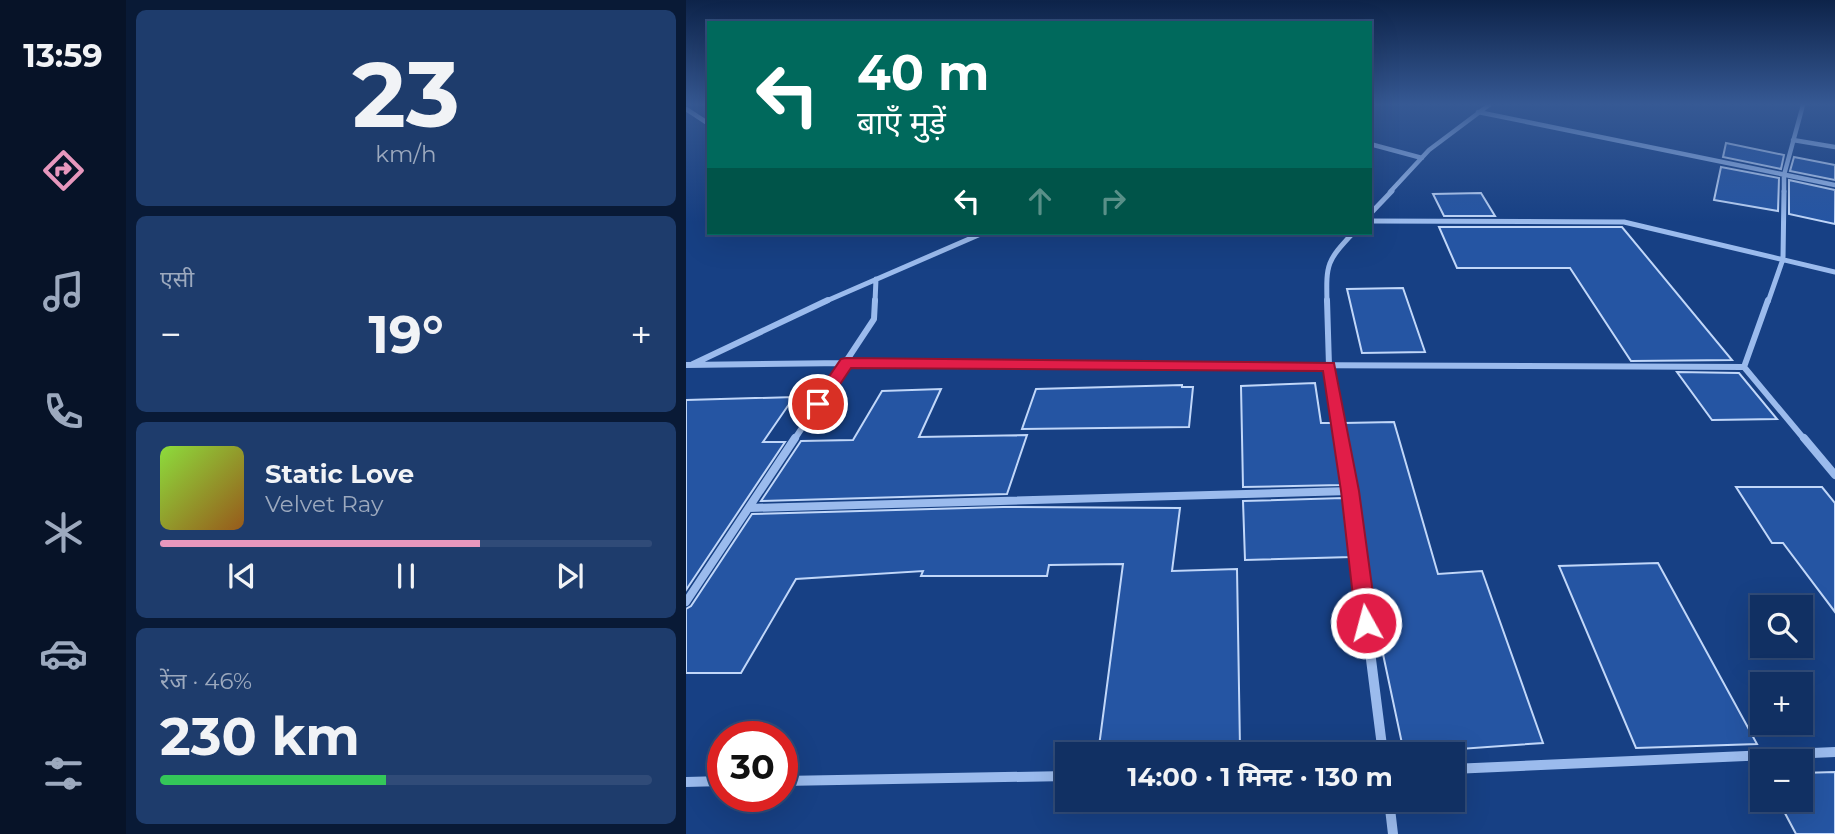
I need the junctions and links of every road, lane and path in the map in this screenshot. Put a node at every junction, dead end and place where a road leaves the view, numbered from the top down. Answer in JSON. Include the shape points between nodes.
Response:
{"nodes":[{"id":1,"x":1439,"y":144,"type":"edge"},
{"id":2,"x":1635,"y":144,"type":"edge"},
{"id":3,"x":1792,"y":144,"type":"edge"},
{"id":4,"x":1372,"y":145,"type":"edge"},
{"id":5,"x":1422,"y":158,"type":"junction"},
{"id":6,"x":1784,"y":175,"type":"junction"},
{"id":7,"x":1835,"y":185,"type":"edge"},
{"id":8,"x":1372,"y":212,"type":"edge"},
{"id":9,"x":1372,"y":220,"type":"edge"},
{"id":10,"x":978,"y":235,"type":"edge"},
{"id":11,"x":1351,"y":235,"type":"edge"},
{"id":12,"x":1783,"y":259,"type":"junction"},
{"id":13,"x":1835,"y":272,"type":"edge"},
{"id":14,"x":876,"y":279,"type":"junction"},
{"id":15,"x":846,"y":363,"type":"junction"},
{"id":16,"x":689,"y":365,"type":"edge"},
{"id":17,"x":1329,"y":366,"type":"junction"},
{"id":18,"x":1744,"y":366,"type":"junction"},
{"id":19,"x":1835,"y":475,"type":"edge"},
{"id":20,"x":1350,"y":491,"type":"junction"},
{"id":21,"x":749,"y":508,"type":"junction"},
{"id":22,"x":686,"y":602,"type":"edge"},
{"id":23,"x":1381,"y":742,"type":"edge"},
{"id":24,"x":1835,"y":752,"type":"edge"},
{"id":25,"x":1465,"y":768,"type":"edge"},
{"id":26,"x":1055,"y":776,"type":"edge"},
{"id":27,"x":798,"y":781,"type":"edge"},
{"id":28,"x":686,"y":782,"type":"edge"},
{"id":29,"x":707,"y":782,"type":"edge"},
{"id":30,"x":1391,"y":812,"type":"edge"},
{"id":31,"x":1394,"y":834,"type":"edge"}],
"edges":[{"from":1,"to":5,"type":"street"},
{"from":2,"to":6,"type":"street"},
{"from":3,"to":6,"type":"street"},
{"from":4,"to":5,"type":"street"},
{"from":5,"to":8,"type":"street"},
{"from":6,"to":7,"type":"street"},
{"from":6,"to":12,"type":"street"},
{"from":9,"to":12,"type":"street","via":[[1614,221]]},
{"from":10,"to":14,"type":"street"},
{"from":11,"to":17,"type":"street","via":[[1330,257],[1326,275]]},
{"from":12,"to":13,"type":"street"},
{"from":12,"to":18,"type":"street"},
{"from":14,"to":15,"type":"street","via":[[874,319]]},
{"from":14,"to":16,"type":"street"},
{"from":15,"to":16,"type":"street"},
{"from":15,"to":17,"type":"street"},
{"from":15,"to":21,"type":"street"},
{"from":17,"to":18,"type":"street"},
{"from":17,"to":20,"type":"street"},
{"from":18,"to":19,"type":"street"},
{"from":20,"to":21,"type":"street"},
{"from":20,"to":23,"type":"street"},
{"from":21,"to":22,"type":"street"},
{"from":24,"to":25,"type":"street"},
{"from":26,"to":27,"type":"street"},
{"from":28,"to":29,"type":"street"},
{"from":30,"to":31,"type":"street"}]}
